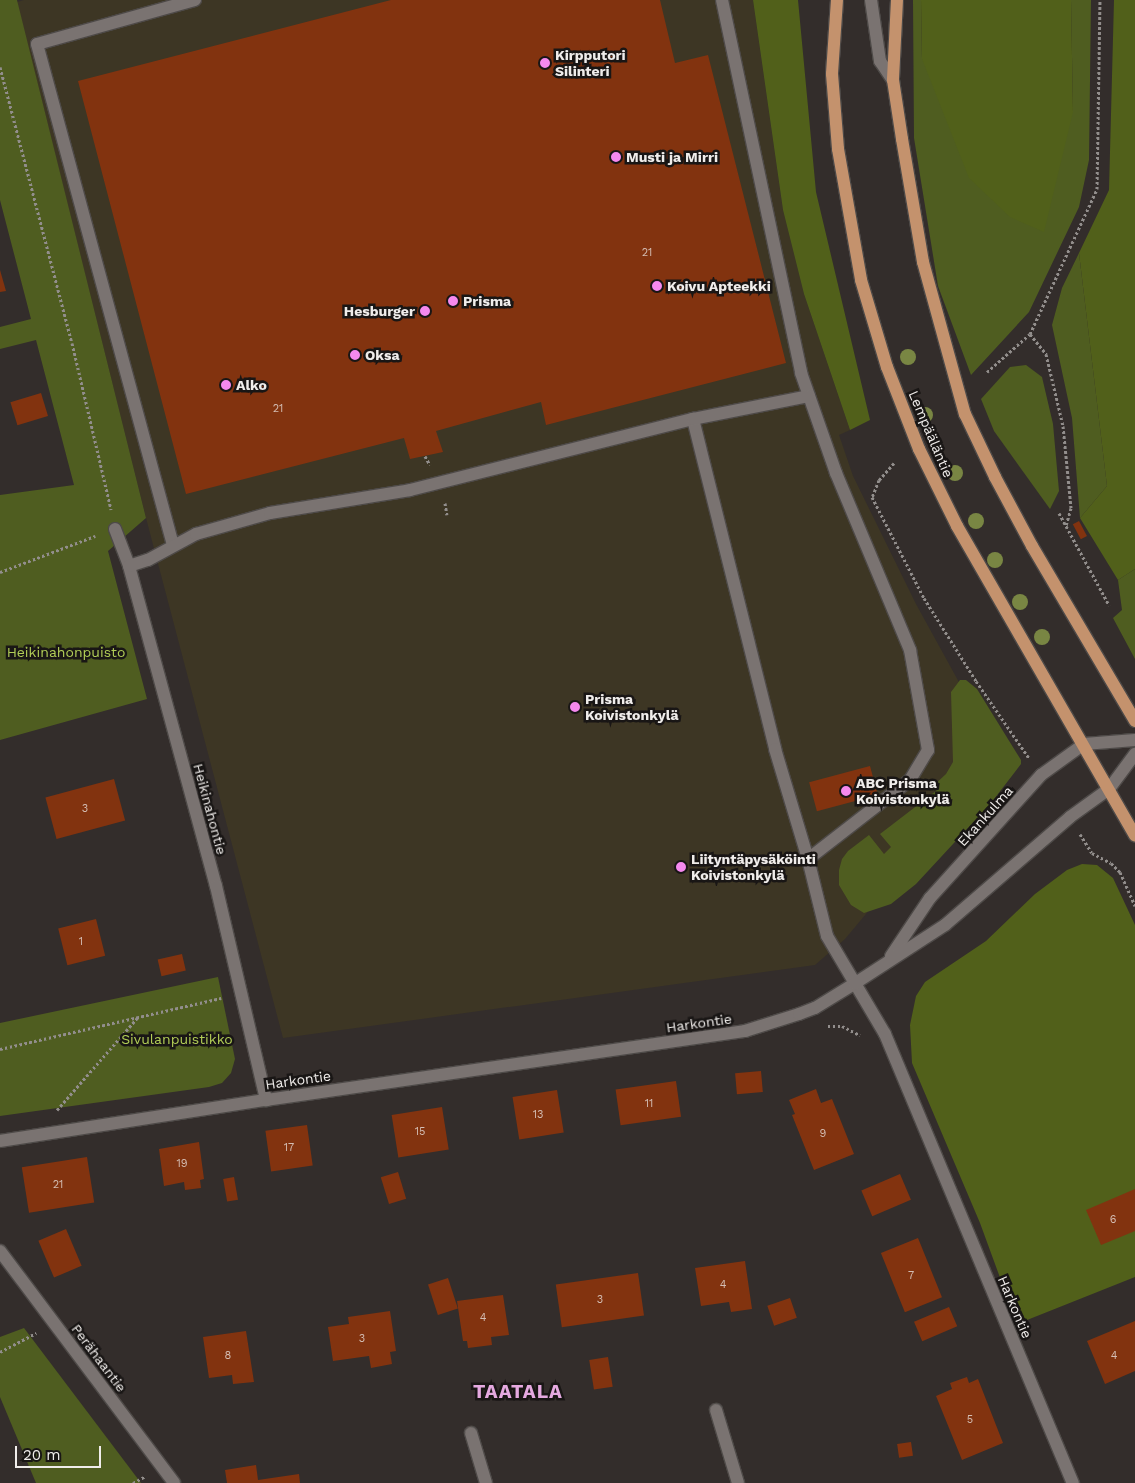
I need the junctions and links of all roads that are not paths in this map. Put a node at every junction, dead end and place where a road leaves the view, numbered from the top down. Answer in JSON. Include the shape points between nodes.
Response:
{"nodes":[{"id":1,"x":195,"y":0,"type":"edge"},
{"id":2,"x":722,"y":0,"type":"edge"},
{"id":3,"x":837,"y":0,"type":"edge"},
{"id":4,"x":871,"y":0,"type":"edge"},
{"id":5,"x":897,"y":0,"type":"edge"},
{"id":6,"x":893,"y":80,"type":"junction"},
{"id":7,"x":809,"y":396,"type":"junction"},
{"id":8,"x":692,"y":419,"type":"junction"},
{"id":9,"x":115,"y":529,"type":"road end"},
{"id":10,"x":173,"y":545,"type":"junction"},
{"id":11,"x":128,"y":566,"type":"junction"},
{"id":12,"x":1135,"y":721,"type":"edge"},
{"id":13,"x":1135,"y":740,"type":"edge"},
{"id":14,"x":1084,"y":744,"type":"junction"},
{"id":15,"x":1135,"y":754,"type":"edge"},
{"id":16,"x":1109,"y":789,"type":"junction"},
{"id":17,"x":1135,"y":836,"type":"edge"},
{"id":18,"x":808,"y":859,"type":"junction"},
{"id":19,"x":888,"y":960,"type":"junction"},
{"id":20,"x":854,"y":984,"type":"junction"},
{"id":21,"x":266,"y":1100,"type":"junction"},
{"id":22,"x":0,"y":1141,"type":"edge"},
{"id":23,"x":0,"y":1251,"type":"edge"},
{"id":24,"x":716,"y":1410,"type":"dead end"},
{"id":25,"x":471,"y":1433,"type":"dead end"},
{"id":26,"x":174,"y":1483,"type":"edge"},
{"id":27,"x":486,"y":1483,"type":"edge"},
{"id":28,"x":738,"y":1483,"type":"edge"},
{"id":29,"x":1072,"y":1483,"type":"edge"}],
"edges":[{"from":1,"to":10,"type":"street","via":[[37,44]]},
{"from":2,"to":7,"type":"street","via":[[801,373]]},
{"from":3,"to":14,"type":"main road","name":"Lempääläntie","via":[[832,74],[838,149],[861,280],[887,367],[919,449],[957,526]]},
{"from":4,"to":6,"type":"street","via":[[880,61]]},
{"from":5,"to":6,"type":"main road"},
{"from":6,"to":12,"type":"main road","via":[[923,262],[965,414],[1032,546]]},
{"from":7,"to":8,"type":"street"},
{"from":7,"to":18,"type":"street","via":[[836,473],[910,650],[928,750],[910,780]]},
{"from":8,"to":10,"type":"street","via":[[410,490],[270,514],[196,534]]},
{"from":8,"to":18,"type":"street","via":[[775,749]]},
{"from":9,"to":11,"type":"street","name":"Heikinahontie"},
{"from":10,"to":11,"type":"street","via":[[148,560]]},
{"from":11,"to":21,"type":"street","name":"Heikinahontie","via":[[216,886]]},
{"from":13,"to":14,"type":"street"},
{"from":14,"to":16,"type":"main road","name":"Lempääläntie"},
{"from":14,"to":19,"type":"street","name":"Ekankulma","via":[[1041,775],[930,898]]},
{"from":15,"to":16,"type":"street","name":"Ekankulma"},
{"from":16,"to":17,"type":"main road","name":"Lempääläntie"},
{"from":16,"to":19,"type":"street","name":"Ekankulma","via":[[1070,817],[945,925]]},
{"from":18,"to":20,"type":"street","via":[[827,936]]},
{"from":19,"to":20,"type":"street","name":"Ekankulma"},
{"from":20,"to":21,"type":"street","name":"Harkontie","via":[[815,1008],[745,1031]]},
{"from":20,"to":29,"type":"street","name":"Harkontie","via":[[885,1034]]},
{"from":21,"to":22,"type":"street","name":"Harkontie"},
{"from":23,"to":26,"type":"street","name":"Perähaantie"},
{"from":24,"to":28,"type":"street"},
{"from":25,"to":27,"type":"street"}]}
